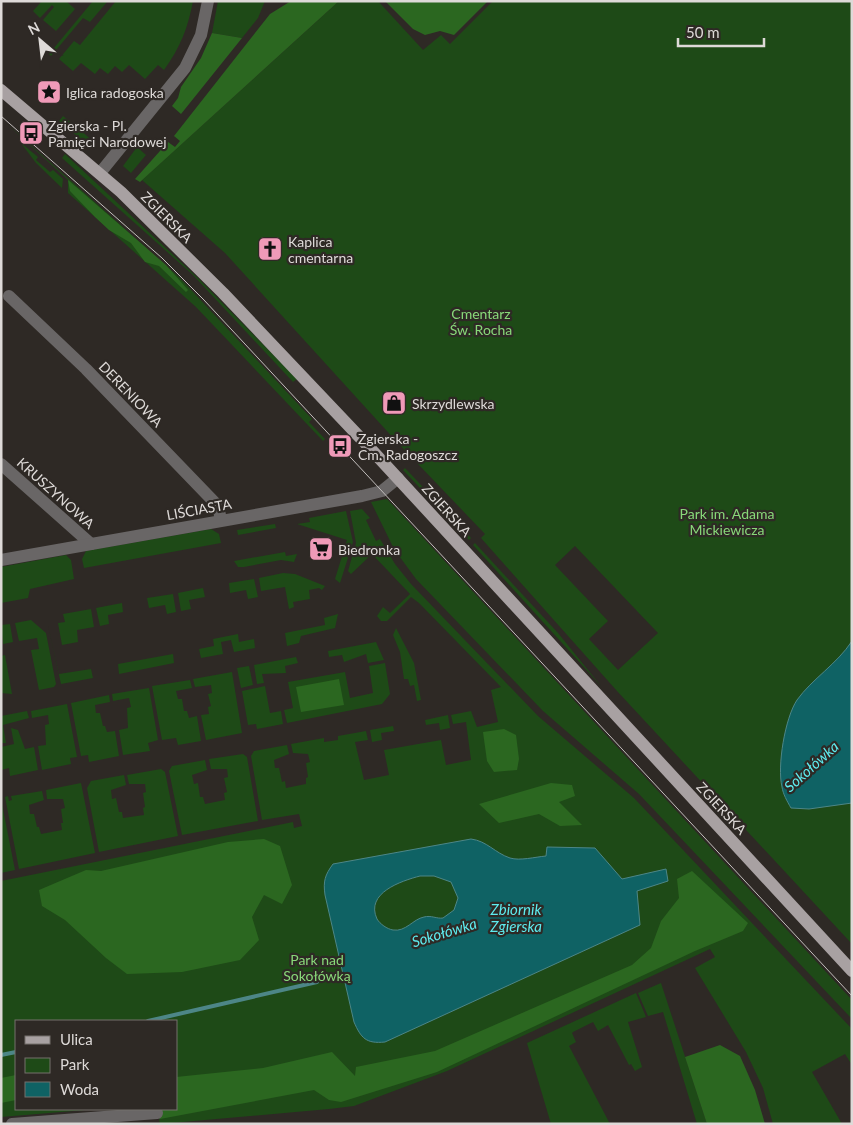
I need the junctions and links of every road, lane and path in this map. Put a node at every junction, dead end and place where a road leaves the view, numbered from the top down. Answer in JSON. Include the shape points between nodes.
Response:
{"nodes":[{"id":1,"x":208,"y":1,"type":"edge"},
{"id":2,"x":1,"y":90,"type":"edge"},
{"id":3,"x":100,"y":173,"type":"junction"},
{"id":4,"x":9,"y":296,"type":"dead end"},
{"id":5,"x":1,"y":464,"type":"edge"},
{"id":6,"x":398,"y":478,"type":"junction"},
{"id":7,"x":222,"y":520,"type":"junction"},
{"id":8,"x":91,"y":544,"type":"junction"},
{"id":9,"x":1,"y":560,"type":"edge"},
{"id":10,"x":852,"y":971,"type":"edge"},
{"id":11,"x":157,"y":1113,"type":"dead end"},
{"id":12,"x":30,"y":1123,"type":"edge"},
{"id":13,"x":12,"y":1124,"type":"edge"}],
"edges":[{"from":1,"to":3,"type":"street","via":[[201,35],[185,68]]},
{"from":2,"to":3,"type":"main road","name":"ZGIERSKA"},
{"from":3,"to":6,"type":"main road","name":"ZGIERSKA","via":[[223,293]]},
{"from":4,"to":7,"type":"street","name":"DERENIOWA","via":[[86,369],[212,499]]},
{"from":5,"to":8,"type":"street","name":"KRUSZYNOWA"},
{"from":6,"to":7,"type":"street","name":"LIŚCIASTA","via":[[379,492]]},
{"from":6,"to":10,"type":"main road","name":"ZGIERSKA"},
{"from":7,"to":8,"type":"street","name":"LIŚCIASTA"},
{"from":8,"to":9,"type":"street","name":"LIŚCIASTA"},
{"from":11,"to":12,"type":"street"},
{"from":12,"to":13,"type":"street"}]}
